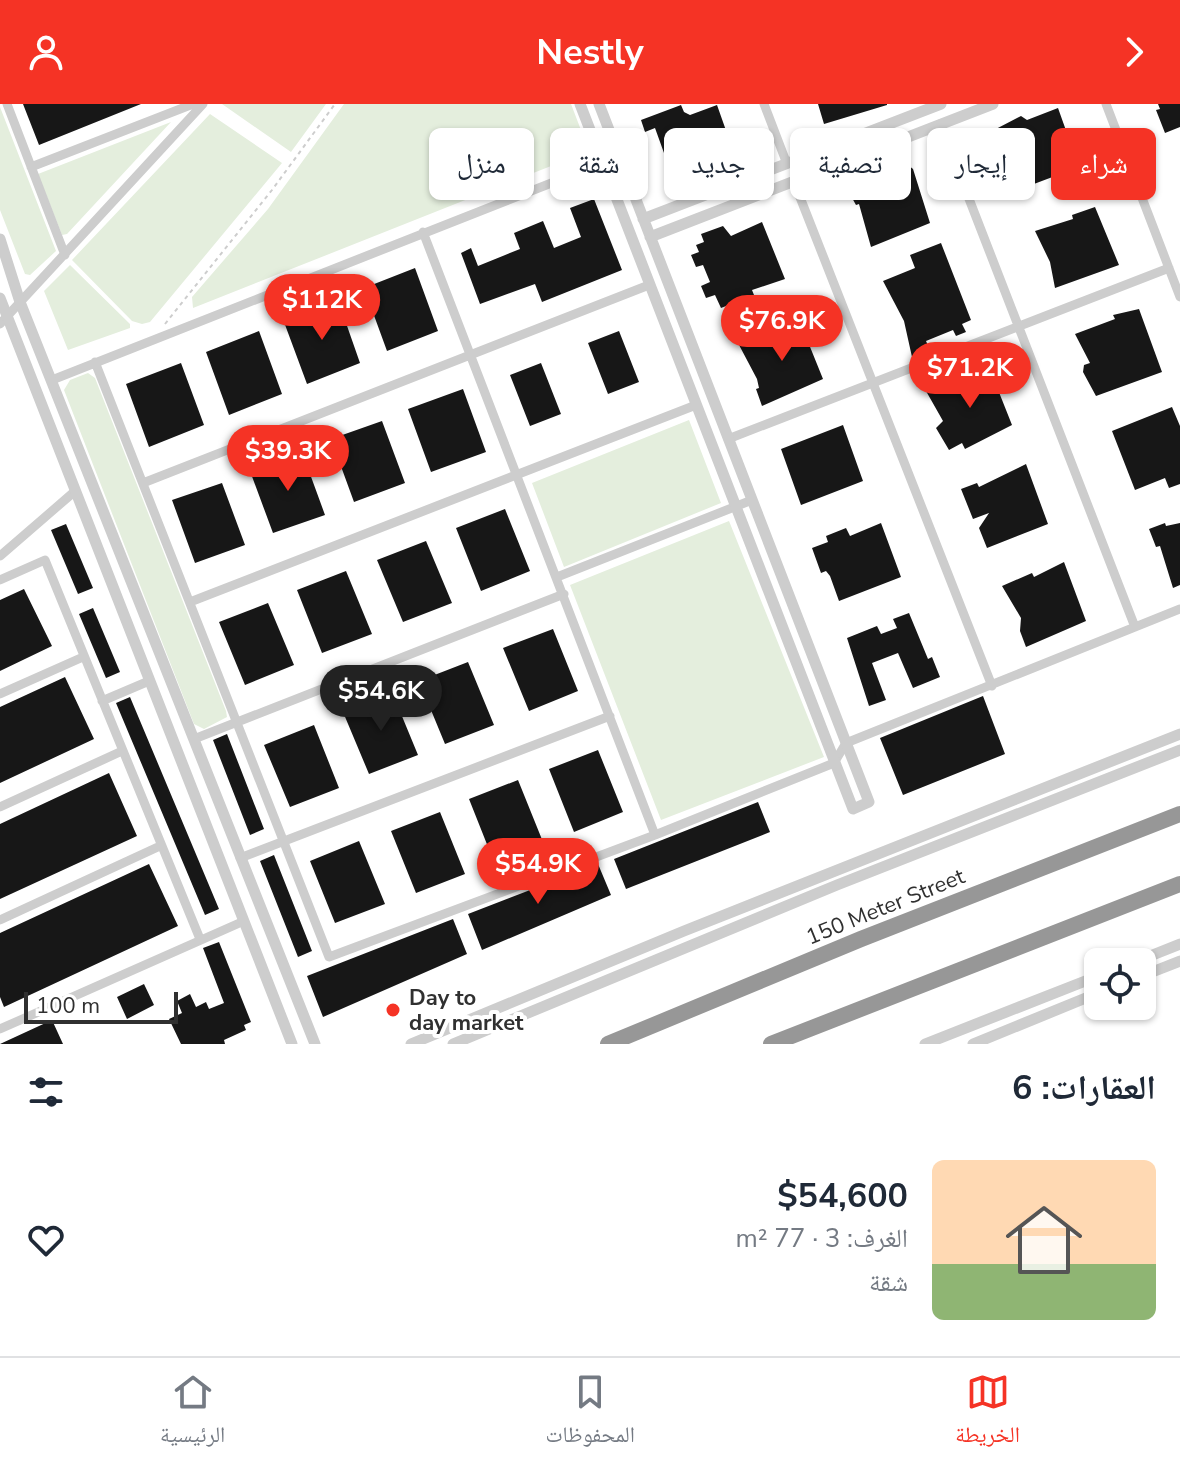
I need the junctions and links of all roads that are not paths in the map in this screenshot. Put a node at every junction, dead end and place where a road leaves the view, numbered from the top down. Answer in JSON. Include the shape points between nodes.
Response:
{"nodes":[{"id":1,"x":7,"y":104,"type":"edge"},
{"id":2,"x":193,"y":104,"type":"edge"},
{"id":3,"x":203,"y":104,"type":"edge"},
{"id":4,"x":580,"y":104,"type":"edge"},
{"id":5,"x":599,"y":104,"type":"edge"},
{"id":6,"x":764,"y":104,"type":"edge"},
{"id":7,"x":993,"y":104,"type":"edge"},
{"id":8,"x":1106,"y":104,"type":"edge"},
{"id":9,"x":937,"y":105,"type":"edge"},
{"id":10,"x":605,"y":119,"type":"junction"},
{"id":11,"x":940,"y":124,"type":"junction"},
{"id":12,"x":589,"y":126,"type":"joint"},
{"id":13,"x":880,"y":128,"type":"edge"},
{"id":14,"x":911,"y":135,"type":"edge"},
{"id":15,"x":790,"y":163,"type":"edge"},
{"id":16,"x":787,"y":164,"type":"junction"},
{"id":17,"x":31,"y":167,"type":"junction"},
{"id":18,"x":550,"y":183,"type":"edge"},
{"id":19,"x":790,"y":184,"type":"edge"},
{"id":20,"x":616,"y":200,"type":"edge"},
{"id":21,"x":801,"y":200,"type":"edge"},
{"id":22,"x":643,"y":219,"type":"junction"},
{"id":23,"x":423,"y":232,"type":"junction"},
{"id":24,"x":650,"y":237,"type":"junction"},
{"id":25,"x":0,"y":239,"type":"edge"},
{"id":26,"x":65,"y":255,"type":"junction"},
{"id":27,"x":1169,"y":268,"type":"junction"},
{"id":28,"x":649,"y":285,"type":"junction"},
{"id":29,"x":1180,"y":297,"type":"edge"},
{"id":30,"x":0,"y":298,"type":"edge"},
{"id":31,"x":20,"y":302,"type":"junction"},
{"id":32,"x":3,"y":320,"type":"edge"},
{"id":33,"x":1021,"y":325,"type":"junction"},
{"id":34,"x":469,"y":355,"type":"junction"},
{"id":35,"x":95,"y":362,"type":"junction"},
{"id":36,"x":52,"y":380,"type":"junction"},
{"id":37,"x":872,"y":383,"type":"junction"},
{"id":38,"x":696,"y":405,"type":"junction"},
{"id":39,"x":65,"y":416,"type":"junction"},
{"id":40,"x":48,"y":422,"type":"junction"},
{"id":41,"x":728,"y":439,"type":"junction"},
{"id":42,"x":517,"y":473,"type":"junction"},
{"id":43,"x":143,"y":483,"type":"junction"},
{"id":44,"x":74,"y":492,"type":"junction"},
{"id":45,"x":752,"y":500,"type":"junction"},
{"id":46,"x":735,"y":507,"type":"junction"},
{"id":47,"x":0,"y":556,"type":"edge"},
{"id":48,"x":557,"y":577,"type":"junction"},
{"id":49,"x":0,"y":580,"type":"edge"},
{"id":50,"x":564,"y":594,"type":"junction"},
{"id":51,"x":190,"y":602,"type":"junction"},
{"id":52,"x":1180,"y":609,"type":"edge"},
{"id":53,"x":1135,"y":627,"type":"junction"},
{"id":54,"x":83,"y":657,"type":"junction"},
{"id":55,"x":149,"y":681,"type":"junction"},
{"id":56,"x":992,"y":686,"type":"junction"},
{"id":57,"x":0,"y":694,"type":"edge"},
{"id":58,"x":102,"y":701,"type":"junction"},
{"id":59,"x":610,"y":716,"type":"junction"},
{"id":60,"x":237,"y":723,"type":"junction"},
{"id":61,"x":1180,"y":734,"type":"edge"},
{"id":62,"x":194,"y":739,"type":"junction"},
{"id":63,"x":846,"y":743,"type":"junction"},
{"id":64,"x":1180,"y":750,"type":"edge"},
{"id":65,"x":122,"y":751,"type":"junction"},
{"id":66,"x":834,"y":763,"type":"junction"},
{"id":67,"x":217,"y":802,"type":"junction"},
{"id":68,"x":0,"y":807,"type":"edge"},
{"id":69,"x":200,"y":809,"type":"junction"},
{"id":70,"x":1180,"y":814,"type":"edge"},
{"id":71,"x":655,"y":835,"type":"junction"},
{"id":72,"x":285,"y":842,"type":"junction"},
{"id":73,"x":160,"y":846,"type":"junction"},
{"id":74,"x":240,"y":858,"type":"junction"},
{"id":75,"x":1180,"y":884,"type":"edge"},
{"id":76,"x":0,"y":920,"type":"edge"},
{"id":77,"x":244,"y":921,"type":"junction"},
{"id":78,"x":200,"y":939,"type":"junction"},
{"id":79,"x":1180,"y":944,"type":"edge"},
{"id":80,"x":1156,"y":954,"type":"edge"},
{"id":81,"x":1180,"y":961,"type":"edge"},
{"id":82,"x":1156,"y":970,"type":"edge"},
{"id":83,"x":1084,"y":982,"type":"edge"},
{"id":84,"x":293,"y":993,"type":"junction"},
{"id":85,"x":276,"y":999,"type":"junction"},
{"id":86,"x":1084,"y":999,"type":"edge"},
{"id":87,"x":0,"y":1029,"type":"edge"},
{"id":88,"x":292,"y":1044,"type":"edge"},
{"id":89,"x":315,"y":1044,"type":"edge"},
{"id":90,"x":411,"y":1044,"type":"edge"},
{"id":91,"x":453,"y":1044,"type":"edge"},
{"id":92,"x":608,"y":1044,"type":"edge"},
{"id":93,"x":771,"y":1044,"type":"edge"},
{"id":94,"x":925,"y":1044,"type":"edge"},
{"id":95,"x":973,"y":1044,"type":"edge"}],
"edges":[{"from":1,"to":17,"type":"street"},
{"from":2,"to":17,"type":"street"},
{"from":3,"to":26,"type":"street"},
{"from":4,"to":12,"type":"street"},
{"from":5,"to":10,"type":"street"},
{"from":6,"to":16,"type":"street"},
{"from":7,"to":11,"type":"street"},
{"from":8,"to":27,"type":"street"},
{"from":9,"to":13,"type":"street"},
{"from":10,"to":12,"type":"street"},
{"from":10,"to":22,"type":"street"},
{"from":11,"to":14,"type":"street"},
{"from":11,"to":33,"type":"street"},
{"from":15,"to":16,"type":"street"},
{"from":16,"to":22,"type":"street"},
{"from":17,"to":26,"type":"street"},
{"from":18,"to":23,"type":"street"},
{"from":19,"to":24,"type":"street"},
{"from":20,"to":28,"type":"street"},
{"from":21,"to":37,"type":"street"},
{"from":22,"to":24,"type":"street"},
{"from":23,"to":34,"type":"street"},
{"from":23,"to":35,"type":"street"},
{"from":24,"to":41,"type":"street"},
{"from":25,"to":31,"type":"street"},
{"from":26,"to":31,"type":"street"},
{"from":27,"to":29,"type":"street"},
{"from":27,"to":33,"type":"street"},
{"from":28,"to":34,"type":"street"},
{"from":28,"to":38,"type":"street"},
{"from":30,"to":32,"type":"street"},
{"from":31,"to":32,"type":"street"},
{"from":31,"to":36,"type":"street"},
{"from":32,"to":40,"type":"street"},
{"from":33,"to":37,"type":"street"},
{"from":33,"to":53,"type":"street"},
{"from":34,"to":42,"type":"street"},
{"from":34,"to":43,"type":"street"},
{"from":35,"to":36,"type":"street"},
{"from":35,"to":43,"type":"street"},
{"from":36,"to":39,"type":"street"},
{"from":37,"to":41,"type":"street"},
{"from":37,"to":56,"type":"street"},
{"from":38,"to":42,"type":"street"},
{"from":38,"to":46,"type":"street"},
{"from":39,"to":40,"type":"street"},
{"from":39,"to":62,"type":"street"},
{"from":40,"to":44,"type":"street"},
{"from":41,"to":45,"type":"street"},
{"from":42,"to":48,"type":"street"},
{"from":42,"to":51,"type":"street"},
{"from":43,"to":51,"type":"street"},
{"from":44,"to":47,"type":"street"},
{"from":44,"to":55,"type":"street"},
{"from":45,"to":46,"type":"street"},
{"from":45,"to":63,"type":"street"},
{"from":46,"to":48,"type":"street"},
{"from":46,"to":66,"type":"street"},
{"from":48,"to":50,"type":"street"},
{"from":49,"to":54,"type":"street","via":[[45,560]]},
{"from":50,"to":59,"type":"street"},
{"from":50,"to":60,"type":"street"},
{"from":51,"to":60,"type":"street"},
{"from":52,"to":53,"type":"street"},
{"from":53,"to":56,"type":"street"},
{"from":54,"to":57,"type":"street"},
{"from":54,"to":58,"type":"street"},
{"from":55,"to":58,"type":"street"},
{"from":55,"to":69,"type":"street"},
{"from":56,"to":63,"type":"street"},
{"from":58,"to":65,"type":"street"},
{"from":59,"to":71,"type":"street"},
{"from":59,"to":72,"type":"street"},
{"from":60,"to":62,"type":"street"},
{"from":60,"to":72,"type":"street"},
{"from":61,"to":90,"type":"street"},
{"from":62,"to":67,"type":"street"},
{"from":63,"to":66,"type":"street"},
{"from":63,"to":66,"type":"street","via":[[869,802],[853,809]]},
{"from":64,"to":91,"type":"street"},
{"from":65,"to":68,"type":"street"},
{"from":65,"to":73,"type":"street"},
{"from":66,"to":71,"type":"street"},
{"from":67,"to":69,"type":"street"},
{"from":67,"to":74,"type":"street"},
{"from":69,"to":77,"type":"street"},
{"from":70,"to":92,"type":"highway","name":"150 Meter Street"},
{"from":71,"to":72,"type":"street","via":[[329,957]]},
{"from":72,"to":74,"type":"street"},
{"from":73,"to":76,"type":"street"},
{"from":73,"to":78,"type":"street"},
{"from":74,"to":84,"type":"street"},
{"from":75,"to":93,"type":"highway"},
{"from":77,"to":78,"type":"street"},
{"from":77,"to":85,"type":"street"},
{"from":78,"to":87,"type":"street"},
{"from":79,"to":80,"type":"street"},
{"from":81,"to":82,"type":"street"},
{"from":83,"to":94,"type":"street"},
{"from":84,"to":85,"type":"street"},
{"from":84,"to":89,"type":"street"},
{"from":85,"to":88,"type":"street"},
{"from":86,"to":95,"type":"street"}]}
